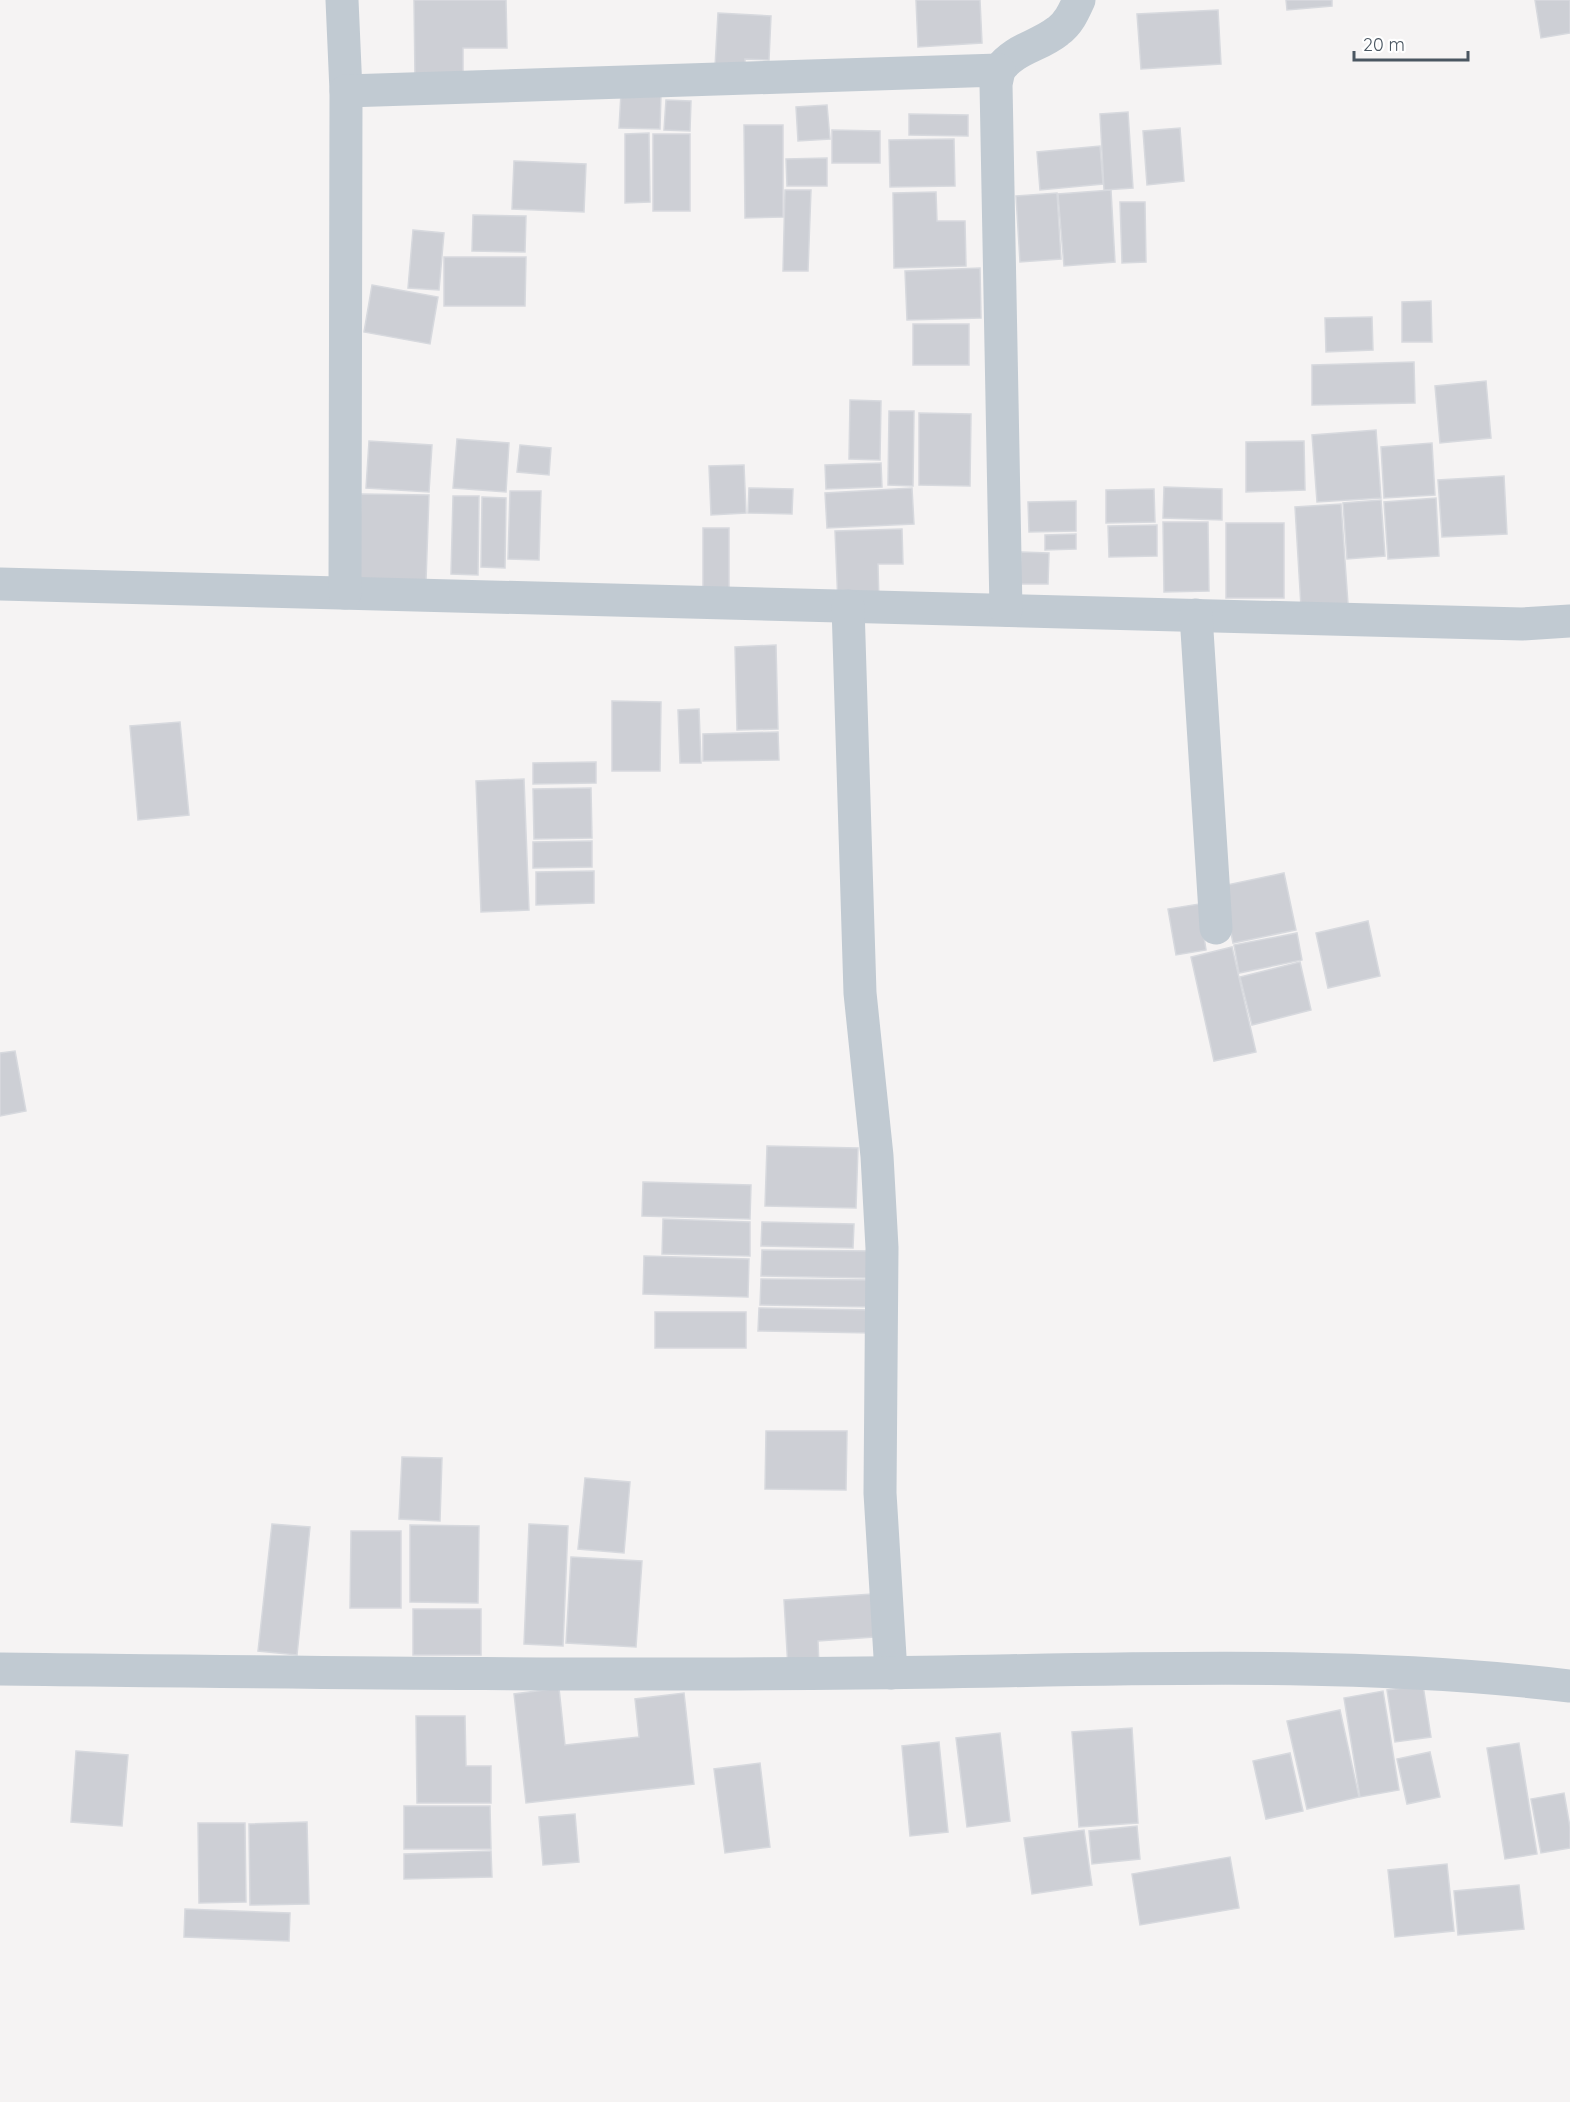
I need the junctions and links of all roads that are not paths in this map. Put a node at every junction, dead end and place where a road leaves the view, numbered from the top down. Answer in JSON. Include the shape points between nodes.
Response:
{"nodes":[{"id":1,"x":342,"y":0,"type":"edge"},
{"id":2,"x":1079,"y":0,"type":"edge"},
{"id":3,"x":999,"y":70,"type":"junction"},
{"id":4,"x":346,"y":91,"type":"junction"},
{"id":5,"x":0,"y":584,"type":"edge"},
{"id":6,"x":345,"y":592,"type":"junction"},
{"id":7,"x":848,"y":606,"type":"junction"},
{"id":8,"x":1006,"y":610,"type":"junction"},
{"id":9,"x":1196,"y":615,"type":"junction"},
{"id":10,"x":1570,"y":621,"type":"edge"},
{"id":11,"x":1216,"y":928,"type":"dead end"},
{"id":12,"x":0,"y":1669,"type":"edge"},
{"id":13,"x":891,"y":1673,"type":"junction"},
{"id":14,"x":1570,"y":1686,"type":"edge"}],
"edges":[{"from":1,"to":4,"type":"street"},
{"from":2,"to":3,"type":"street","via":[[1069,20],[1057,32],[1008,57]]},
{"from":3,"to":4,"type":"street"},
{"from":3,"to":8,"type":"street","via":[[996,84]]},
{"from":4,"to":6,"type":"street"},
{"from":5,"to":6,"type":"street"},
{"from":6,"to":7,"type":"street"},
{"from":7,"to":8,"type":"street"},
{"from":7,"to":13,"type":"street","via":[[860,993],[882,1248],[880,1493]]},
{"from":8,"to":9,"type":"street"},
{"from":9,"to":10,"type":"street","via":[[1522,624]]},
{"from":9,"to":11,"type":"street"},
{"from":12,"to":13,"type":"street","via":[[655,1675]]},
{"from":13,"to":14,"type":"street","via":[[1277,1669],[1472,1674]]}]}
